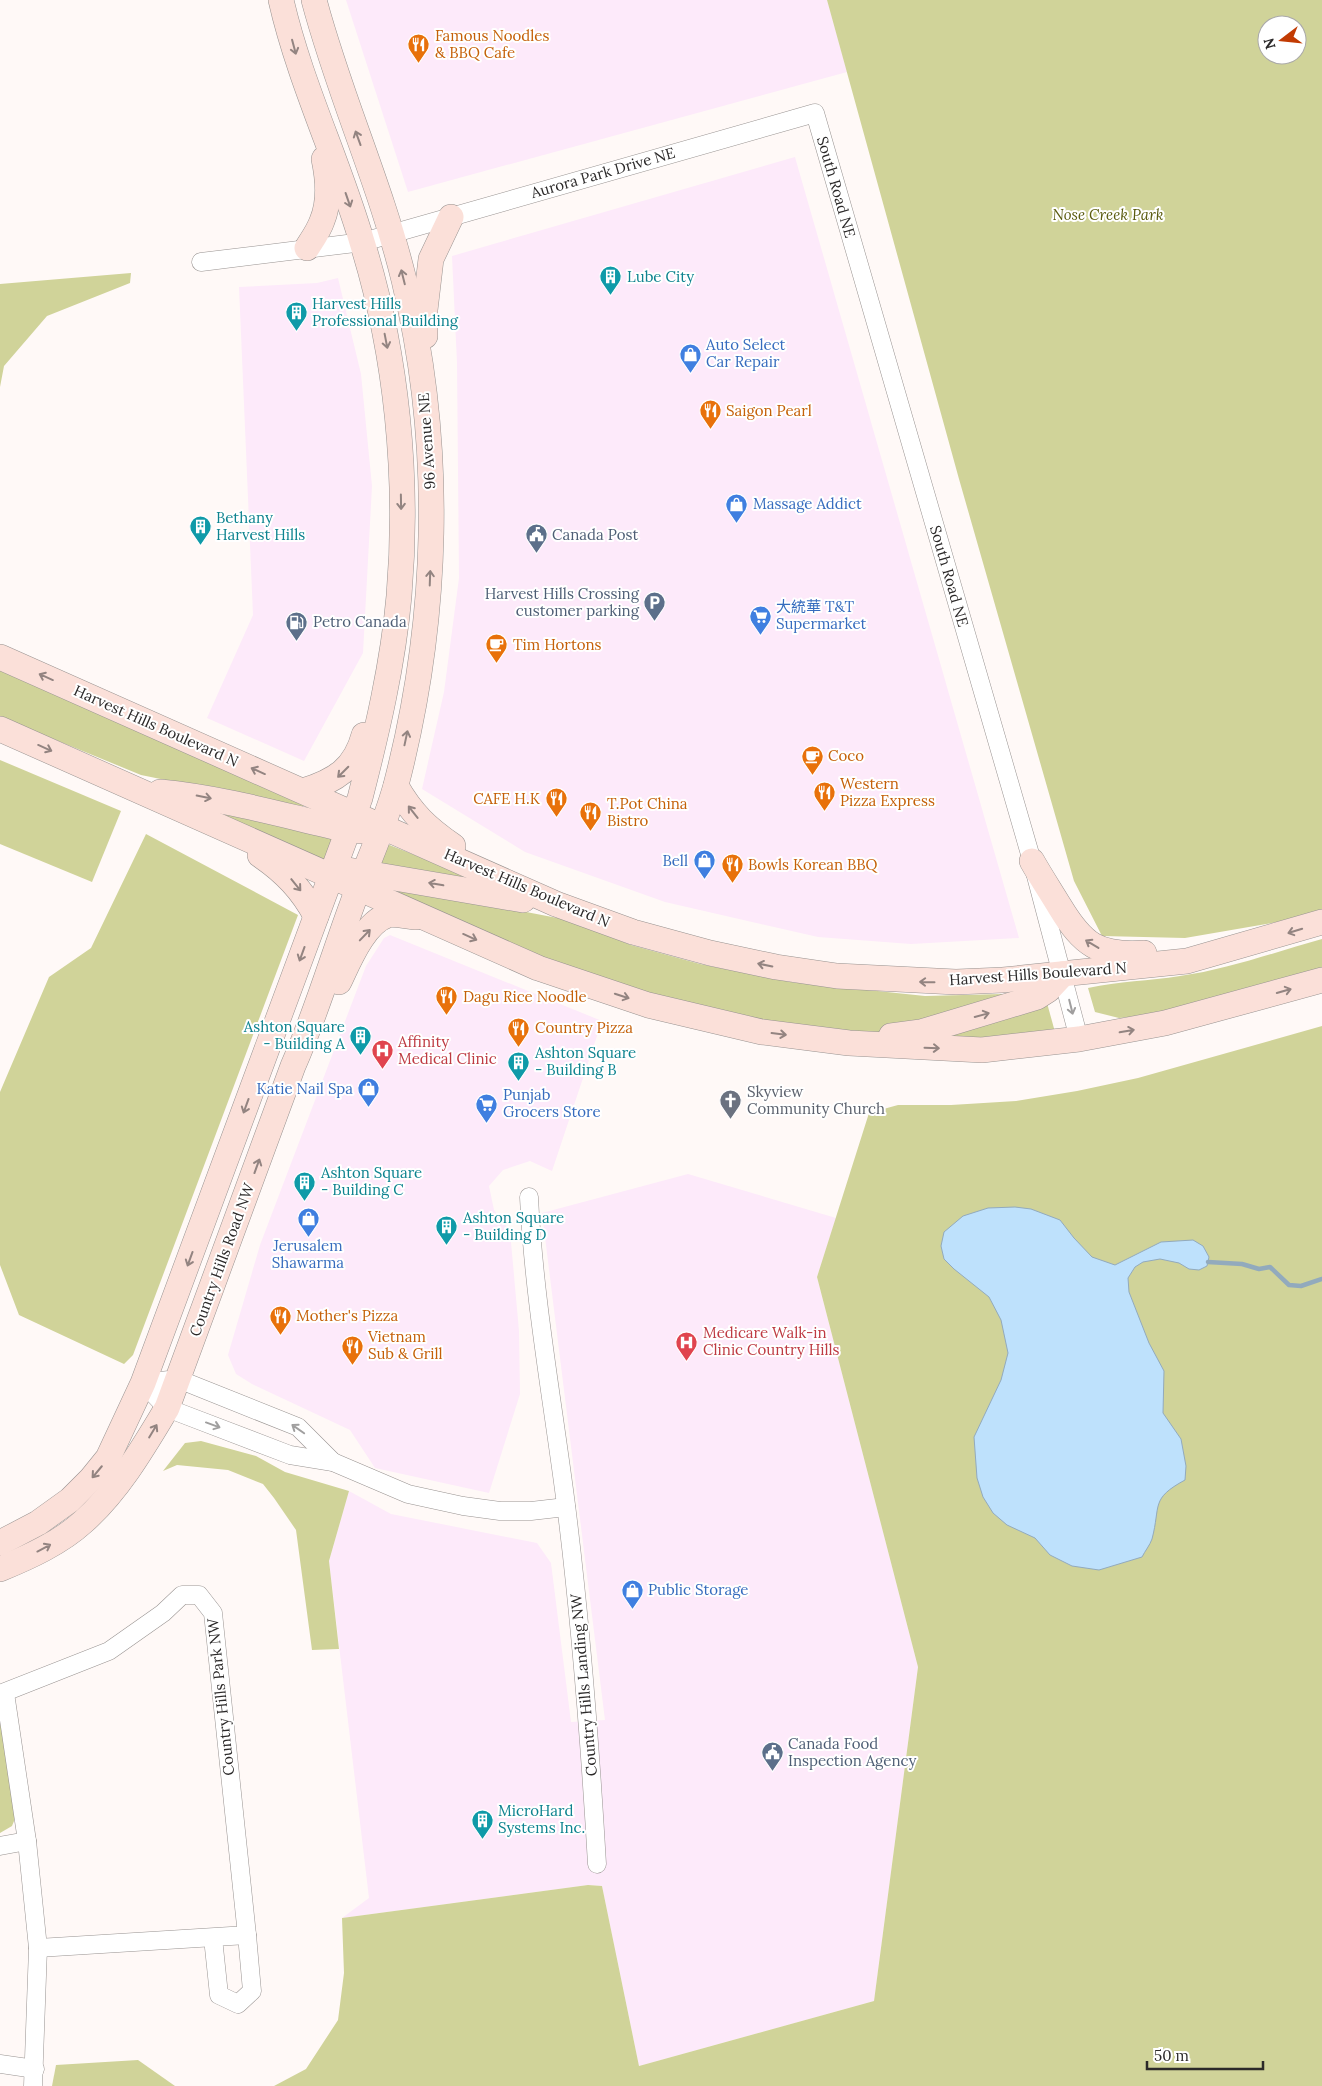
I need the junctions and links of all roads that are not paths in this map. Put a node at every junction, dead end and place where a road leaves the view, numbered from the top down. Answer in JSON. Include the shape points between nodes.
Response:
{"nodes":[{"id":1,"x":282,"y":0,"type":"edge"},
{"id":2,"x":314,"y":0,"type":"edge"},
{"id":3,"x":309,"y":90,"type":"junction"},
{"id":4,"x":815,"y":113,"type":"joint"},
{"id":5,"x":451,"y":217,"type":"junction"},
{"id":6,"x":391,"y":234,"type":"junction"},
{"id":7,"x":363,"y":242,"type":"junction"},
{"id":8,"x":307,"y":248,"type":"junction"},
{"id":9,"x":202,"y":262,"type":"dead end"},
{"id":10,"x":426,"y":406,"type":"junction"},
{"id":11,"x":0,"y":657,"type":"edge"},
{"id":12,"x":388,"y":664,"type":"junction"},
{"id":13,"x":0,"y":729,"type":"edge"},
{"id":14,"x":396,"y":786,"type":"junction"},
{"id":15,"x":138,"y":790,"type":"junction"},
{"id":16,"x":303,"y":791,"type":"junction"},
{"id":17,"x":351,"y":822,"type":"junction"},
{"id":18,"x":215,"y":824,"type":"junction"},
{"id":19,"x":382,"y":826,"type":"junction"},
{"id":20,"x":1032,"y":861,"type":"junction"},
{"id":21,"x":331,"y":875,"type":"junction"},
{"id":22,"x":361,"y":880,"type":"junction"},
{"id":23,"x":508,"y":882,"type":"junction"},
{"id":24,"x":570,"y":910,"type":"junction"},
{"id":25,"x":316,"y":916,"type":"junction"},
{"id":26,"x":426,"y":918,"type":"junction"},
{"id":27,"x":1322,"y":922,"type":"edge"},
{"id":28,"x":1260,"y":941,"type":"junction"},
{"id":29,"x":1062,"y":974,"type":"junction"},
{"id":30,"x":1322,"y":980,"type":"edge"},
{"id":31,"x":306,"y":1037,"type":"junction"},
{"id":32,"x":1079,"y":1039,"type":"junction"},
{"id":33,"x":849,"y":1043,"type":"junction"},
{"id":34,"x":529,"y":1197,"type":"dead end"},
{"id":35,"x":178,"y":1378,"type":"junction"},
{"id":36,"x":143,"y":1383,"type":"junction"},
{"id":37,"x":167,"y":1408,"type":"junction"},
{"id":38,"x":333,"y":1462,"type":"junction"},
{"id":39,"x":566,"y":1507,"type":"junction"},
{"id":40,"x":0,"y":1543,"type":"edge"},
{"id":41,"x":0,"y":1568,"type":"edge"},
{"id":42,"x":3,"y":1694,"type":"edge"},
{"id":43,"x":27,"y":1841,"type":"junction"},
{"id":44,"x":0,"y":1846,"type":"edge"},
{"id":45,"x":597,"y":1864,"type":"dead end"},
{"id":46,"x":247,"y":1935,"type":"junction"},
{"id":47,"x":213,"y":1938,"type":"junction"},
{"id":48,"x":38,"y":1948,"type":"junction"},
{"id":49,"x":0,"y":2064,"type":"edge"},
{"id":50,"x":33,"y":2080,"type":"edge"}],
"edges":[{"from":1,"to":3,"type":"main road","name":"96 Avenue NE","one_way":true,"via":[[295,54]]},
{"from":6,"to":2,"type":"main road","name":"96 Avenue NE","one_way":true,"via":[[329,54]]},
{"from":3,"to":7,"type":"main road","name":"96 Avenue NE","one_way":true},
{"from":3,"to":8,"type":"main road","via":[[327,173],[322,221]]},
{"from":4,"to":5,"type":"street","name":"Aurora Park Drive NE"},
{"from":4,"to":20,"type":"street","name":"South Road NE"},
{"from":5,"to":6,"type":"street","name":"Aurora Park Drive NE"},
{"from":5,"to":10,"type":"main road","via":[[431,259],[425,310]]},
{"from":6,"to":7,"type":"street","name":"Aurora Park Drive NE"},
{"from":10,"to":6,"type":"main road","name":"96 Avenue NE","one_way":true,"via":[[404,279]]},
{"from":7,"to":8,"type":"street","name":"Aurora Park Drive NE"},
{"from":7,"to":12,"type":"main road","name":"96 Avenue NE","one_way":true,"via":[[386,344],[401,473],[398,596]]},
{"from":8,"to":9,"type":"street","name":"Aurora Park Drive NE"},
{"from":14,"to":10,"type":"main road","name":"96 Avenue NE","one_way":true,"via":[[418,680],[428,603],[432,526]]},
{"from":16,"to":11,"type":"main road","name":"Harvest Hills Boulevard N","one_way":true},
{"from":12,"to":16,"type":"main road","one_way":true,"via":[[377,685],[361,748],[334,780]]},
{"from":12,"to":17,"type":"main road","name":"96 Avenue NE","via":[[372,750]]},
{"from":13,"to":15,"type":"main road","one_way":true},
{"from":14,"to":19,"type":"main road","name":"96 Avenue NE"},
{"from":23,"to":14,"type":"main road","one_way":true,"via":[[434,833],[410,809]]},
{"from":15,"to":17,"type":"main road","one_way":true,"via":[[190,795]]},
{"from":15,"to":18,"type":"main road"},
{"from":16,"to":17,"type":"main road","name":"Harvest Hills Boulevard N"},
{"from":17,"to":19,"type":"main road","via":[[366,831]]},
{"from":17,"to":21,"type":"main road","name":"96 Avenue NE"},
{"from":18,"to":21,"type":"main road"},
{"from":18,"to":25,"type":"main road","one_way":true,"via":[[289,876]]},
{"from":19,"to":22,"type":"main road","name":"96 Avenue NE"},
{"from":19,"to":23,"type":"main road","name":"Harvest Hills Boulevard N"},
{"from":28,"to":20,"type":"main road","one_way":true,"via":[[1236,940],[1122,955],[1107,951],[1093,946],[1075,932]]},
{"from":20,"to":29,"type":"street","name":"South Road NE"},
{"from":21,"to":22,"type":"main road","via":[[345,870]]},
{"from":21,"to":25,"type":"main road","name":"Country Hills Road NW"},
{"from":24,"to":22,"type":"main road","one_way":true},
{"from":22,"to":26,"type":"main road"},
{"from":22,"to":31,"type":"main road","name":"Country Hills Road NW"},
{"from":23,"to":24,"type":"main road","name":"Harvest Hills Boulevard N"},
{"from":29,"to":24,"type":"main road","name":"Harvest Hills Boulevard N","one_way":true,"via":[[956,982],[837,976],[710,953]]},
{"from":25,"to":36,"type":"main road","name":"Country Hills Road NW","one_way":true},
{"from":31,"to":26,"type":"main road","one_way":true,"via":[[321,1020],[359,941],[370,930],[389,915]]},
{"from":26,"to":33,"type":"main road","one_way":true,"via":[[538,968],[648,1005],[762,1032]]},
{"from":27,"to":28,"type":"main road","name":"Harvest Hills Boulevard N","one_way":true},
{"from":28,"to":29,"type":"main road","name":"Harvest Hills Boulevard N","via":[[1187,961]]},
{"from":29,"to":32,"type":"street","name":"South Road NE","one_way":true},
{"from":33,"to":29,"type":"main road","one_way":true,"via":[[921,1032],[1038,997]]},
{"from":32,"to":30,"type":"main road","one_way":true,"via":[[1165,1024]]},
{"from":35,"to":31,"type":"main road","name":"Country Hills Road NW","one_way":true},
{"from":33,"to":32,"type":"main road","one_way":true,"via":[[982,1050]]},
{"from":34,"to":39,"type":"street","name":"Country Hills Landing NW","via":[[534,1269]]},
{"from":35,"to":36,"type":"street"},
{"from":35,"to":37,"type":"main road","name":"Country Hills Road NW"},
{"from":38,"to":35,"type":"street","one_way":true,"via":[[298,1427]]},
{"from":36,"to":37,"type":"street"},
{"from":36,"to":40,"type":"main road","name":"Country Hills Road NW","one_way":true,"via":[[108,1458],[91,1479],[70,1500],[38,1523]]},
{"from":37,"to":38,"type":"street","one_way":true,"via":[[290,1455]]},
{"from":41,"to":37,"type":"main road","name":"Country Hills Road NW","one_way":true,"via":[[49,1546],[83,1522],[140,1453]]},
{"from":38,"to":39,"type":"street","via":[[408,1494],[463,1506],[500,1512]]},
{"from":39,"to":45,"type":"street","name":"Country Hills Landing NW","via":[[592,1762]]},
{"from":42,"to":43,"type":"street","name":"Country Hills Park NW"},
{"from":42,"to":46,"type":"street","name":"Country Hills Park NW","via":[[109,1651],[163,1613],[182,1595],[199,1595],[213,1613]]},
{"from":43,"to":44,"type":"street"},
{"from":43,"to":48,"type":"street","name":"Country Hills Park NW"},
{"from":46,"to":47,"type":"street"},
{"from":46,"to":47,"type":"street","name":"Country Hills Park NW","via":[[252,1991],[238,2004],[219,1995]]},
{"from":47,"to":48,"type":"street"},
{"from":48,"to":50,"type":"street","name":"Country Hills Park NW"},
{"from":49,"to":50,"type":"street"}]}
